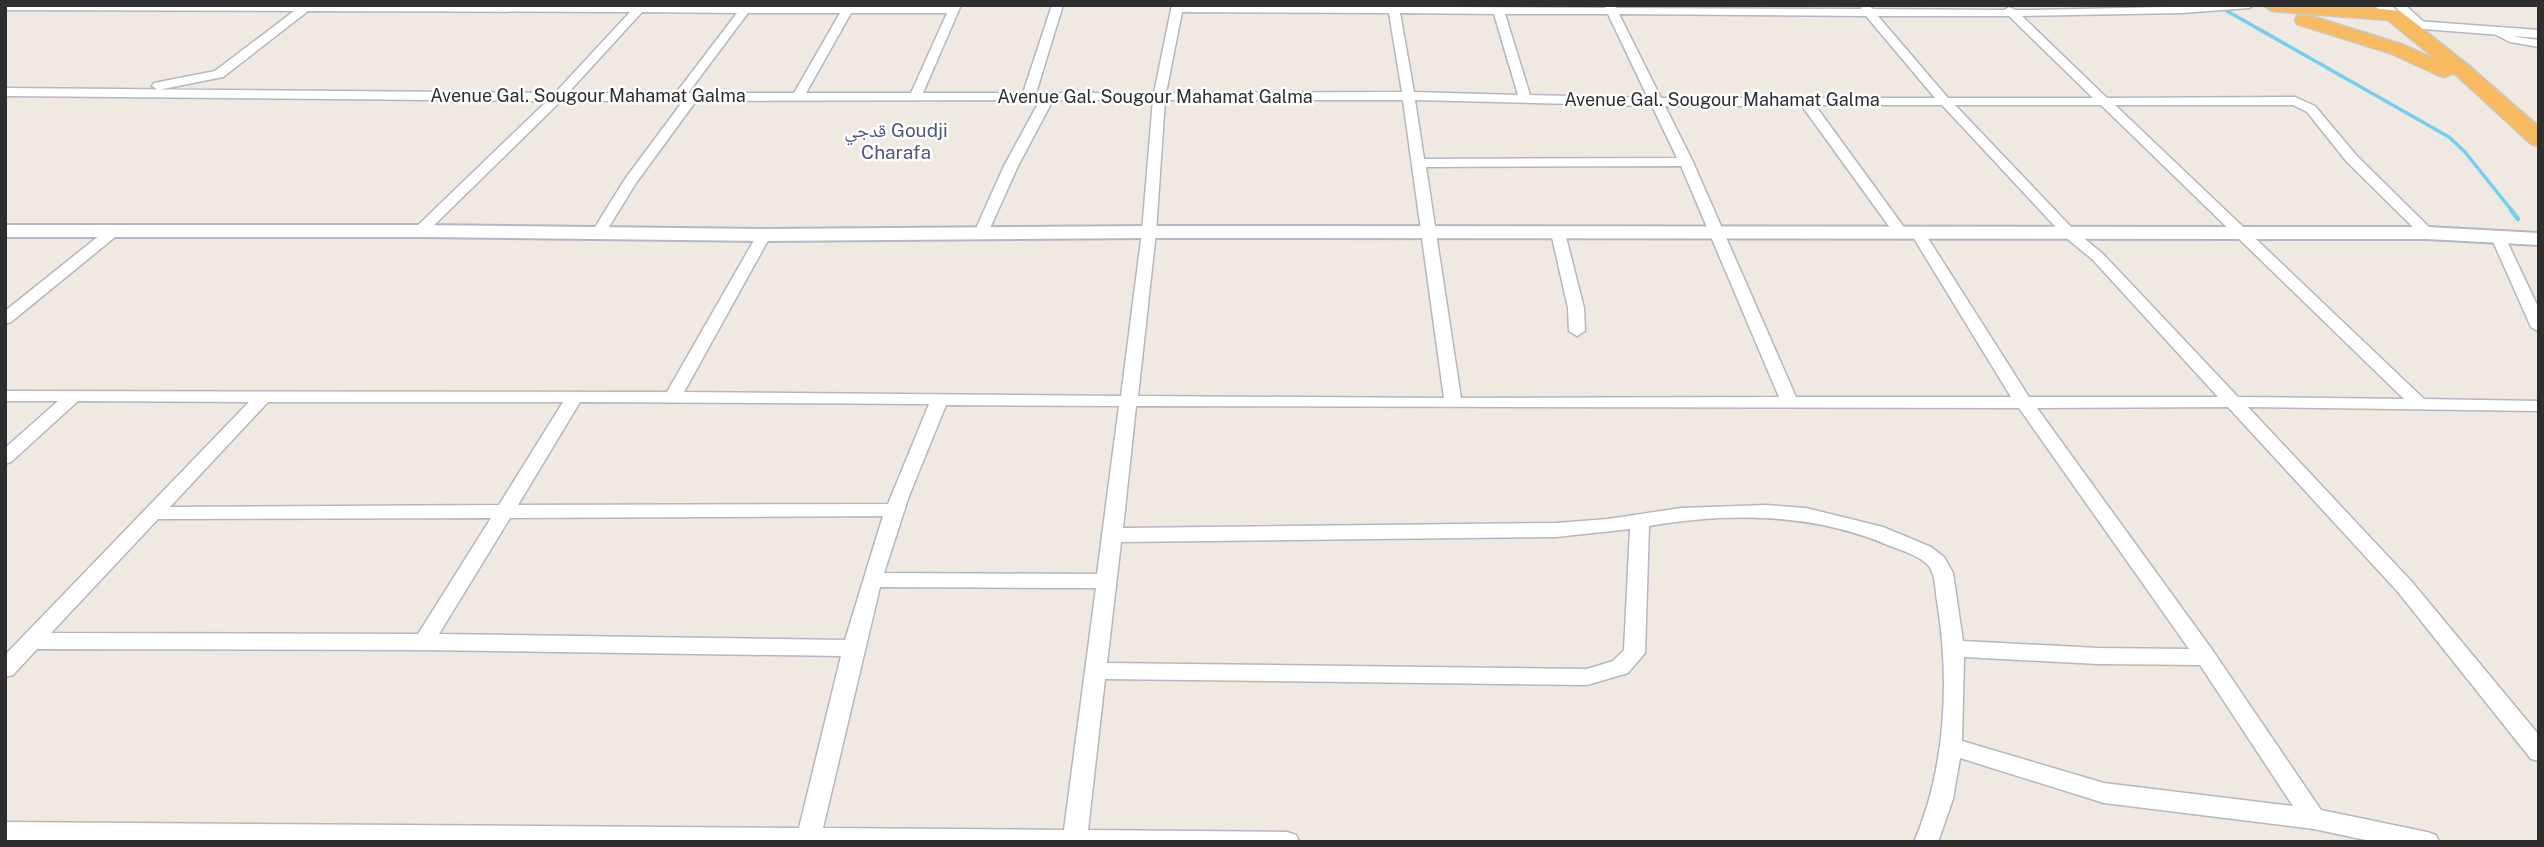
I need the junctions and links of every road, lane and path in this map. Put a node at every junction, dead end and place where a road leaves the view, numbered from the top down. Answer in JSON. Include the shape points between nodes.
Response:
{"nodes":[{"id":1,"x":1058,"y":5,"type":"edge"},
{"id":2,"x":2249,"y":5,"type":"edge"},
{"id":3,"x":2258,"y":5,"type":"edge"},
{"id":4,"x":2337,"y":5,"type":"edge"},
{"id":5,"x":307,"y":6,"type":"edge"},
{"id":6,"x":522,"y":6,"type":"edge"},
{"id":7,"x":5,"y":7,"type":"edge"},
{"id":8,"x":747,"y":7,"type":"edge"},
{"id":9,"x":1178,"y":7,"type":"edge"},
{"id":10,"x":1393,"y":7,"type":"edge"},
{"id":11,"x":640,"y":8,"type":"junction"},
{"id":12,"x":955,"y":8,"type":"edge"},
{"id":13,"x":1611,"y":8,"type":"edge"},
{"id":14,"x":1746,"y":8,"type":"edge"},
{"id":15,"x":1867,"y":8,"type":"edge"},
{"id":16,"x":2275,"y":8,"type":"edge"},
{"id":17,"x":848,"y":9,"type":"junction"},
{"id":18,"x":2008,"y":9,"type":"edge"},
{"id":19,"x":1498,"y":10,"type":"junction"},
{"id":20,"x":2317,"y":10,"type":"junction"},
{"id":21,"x":2395,"y":15,"type":"edge"},
{"id":22,"x":2498,"y":32,"type":"junction"},
{"id":23,"x":2539,"y":34,"type":"edge"},
{"id":24,"x":2539,"y":44,"type":"edge"},
{"id":25,"x":2463,"y":82,"type":"junction"},
{"id":26,"x":5,"y":92,"type":"edge"},
{"id":27,"x":29,"y":93,"type":"junction"},
{"id":28,"x":137,"y":94,"type":"junction"},
{"id":29,"x":686,"y":96,"type":"junction"},
{"id":30,"x":1409,"y":96,"type":"junction"},
{"id":31,"x":558,"y":97,"type":"junction"},
{"id":32,"x":798,"y":97,"type":"junction"},
{"id":33,"x":915,"y":97,"type":"junction"},
{"id":34,"x":1028,"y":97,"type":"junction"},
{"id":35,"x":1048,"y":97,"type":"junction"},
{"id":36,"x":1159,"y":97,"type":"junction"},
{"id":37,"x":1525,"y":98,"type":"junction"},
{"id":38,"x":1944,"y":100,"type":"junction"},
{"id":39,"x":2104,"y":101,"type":"junction"},
{"id":40,"x":1658,"y":102,"type":"junction"},
{"id":41,"x":1806,"y":102,"type":"junction"},
{"id":42,"x":5,"y":107,"type":"edge"},
{"id":43,"x":2539,"y":139,"type":"edge"},
{"id":44,"x":1419,"y":163,"type":"junction"},
{"id":45,"x":1686,"y":163,"type":"junction"},
{"id":46,"x":115,"y":230,"type":"junction"},
{"id":47,"x":5,"y":231,"type":"edge"},
{"id":48,"x":420,"y":231,"type":"junction"},
{"id":49,"x":599,"y":232,"type":"junction"},
{"id":50,"x":1149,"y":232,"type":"junction"},
{"id":51,"x":1716,"y":232,"type":"junction"},
{"id":52,"x":1909,"y":232,"type":"junction"},
{"id":53,"x":1558,"y":233,"type":"junction"},
{"id":54,"x":2068,"y":233,"type":"junction"},
{"id":55,"x":2427,"y":233,"type":"junction"},
{"id":56,"x":1429,"y":234,"type":"junction"},
{"id":57,"x":2239,"y":234,"type":"junction"},
{"id":58,"x":764,"y":235,"type":"junction"},
{"id":59,"x":980,"y":235,"type":"junction"},
{"id":60,"x":2498,"y":237,"type":"junction"},
{"id":61,"x":2539,"y":239,"type":"edge"},
{"id":62,"x":5,"y":319,"type":"edge"},
{"id":63,"x":2539,"y":327,"type":"edge"},
{"id":64,"x":1577,"y":331,"type":"dead end"},
{"id":65,"x":5,"y":396,"type":"edge"},
{"id":66,"x":73,"y":397,"type":"junction"},
{"id":67,"x":575,"y":397,"type":"junction"},
{"id":68,"x":673,"y":397,"type":"junction"},
{"id":69,"x":262,"y":398,"type":"junction"},
{"id":70,"x":939,"y":401,"type":"junction"},
{"id":71,"x":1128,"y":401,"type":"junction"},
{"id":72,"x":1790,"y":402,"type":"junction"},
{"id":73,"x":2024,"y":402,"type":"junction"},
{"id":74,"x":2233,"y":402,"type":"junction"},
{"id":75,"x":1453,"y":403,"type":"junction"},
{"id":76,"x":2419,"y":404,"type":"junction"},
{"id":77,"x":2539,"y":406,"type":"edge"},
{"id":78,"x":5,"y":458,"type":"edge"},
{"id":79,"x":504,"y":509,"type":"junction"},
{"id":80,"x":895,"y":510,"type":"junction"},
{"id":81,"x":154,"y":513,"type":"junction"},
{"id":82,"x":1640,"y":521,"type":"junction"},
{"id":83,"x":1112,"y":535,"type":"junction"},
{"id":84,"x":873,"y":580,"type":"junction"},
{"id":85,"x":1106,"y":581,"type":"junction"},
{"id":86,"x":33,"y":640,"type":"junction"},
{"id":87,"x":424,"y":642,"type":"junction"},
{"id":88,"x":1953,"y":648,"type":"junction"},
{"id":89,"x":853,"y":649,"type":"junction"},
{"id":90,"x":2206,"y":657,"type":"junction"},
{"id":91,"x":5,"y":669,"type":"edge"},
{"id":92,"x":1095,"y":671,"type":"junction"},
{"id":93,"x":1949,"y":746,"type":"junction"},
{"id":94,"x":2539,"y":752,"type":"edge"},
{"id":95,"x":2314,"y":820,"type":"junction"},
{"id":96,"x":5,"y":832,"type":"edge"},
{"id":97,"x":808,"y":839,"type":"junction"},
{"id":98,"x":1075,"y":840,"type":"junction"},
{"id":99,"x":1008,"y":841,"type":"edge"},
{"id":100,"x":1287,"y":842,"type":"edge"},
{"id":101,"x":1926,"y":842,"type":"edge"},
{"id":102,"x":2427,"y":842,"type":"edge"}],
"edges":[{"from":1,"to":34,"type":"street"},
{"from":2,"to":18,"type":"street","via":[[2182,10]]},
{"from":3,"to":16,"type":"highway"},
{"from":4,"to":20,"type":"highway"},
{"from":5,"to":6,"type":"street"},
{"from":5,"to":7,"type":"street"},
{"from":5,"to":28,"type":"street","via":[[219,74]]},
{"from":6,"to":11,"type":"street"},
{"from":8,"to":11,"type":"street"},
{"from":8,"to":17,"type":"street"},
{"from":8,"to":29,"type":"street"},
{"from":9,"to":10,"type":"street"},
{"from":9,"to":36,"type":"street"},
{"from":10,"to":19,"type":"street"},
{"from":10,"to":30,"type":"street"},
{"from":11,"to":31,"type":"street"},
{"from":12,"to":17,"type":"street"},
{"from":12,"to":33,"type":"street"},
{"from":13,"to":14,"type":"street"},
{"from":13,"to":19,"type":"street"},
{"from":13,"to":40,"type":"street"},
{"from":14,"to":15,"type":"street"},
{"from":15,"to":18,"type":"street"},
{"from":15,"to":38,"type":"street"},
{"from":16,"to":20,"type":"highway"},
{"from":16,"to":21,"type":"highway","via":[[2321,20]]},
{"from":16,"to":25,"type":"highway","via":[[2397,49]]},
{"from":17,"to":32,"type":"street"},
{"from":18,"to":39,"type":"street"},
{"from":19,"to":37,"type":"street"},
{"from":20,"to":21,"type":"highway"},
{"from":21,"to":22,"type":"street"},
{"from":21,"to":25,"type":"highway"},
{"from":21,"to":43,"type":"highway"},
{"from":22,"to":23,"type":"street"},
{"from":22,"to":24,"type":"street"},
{"from":25,"to":43,"type":"highway"},
{"from":26,"to":27,"type":"street","name":"Avenue Gal. Sougour Mahamat Galma"},
{"from":27,"to":28,"type":"street","name":"Avenue Gal. Sougour Mahamat Galma"},
{"from":27,"to":42,"type":"street"},
{"from":28,"to":31,"type":"street","name":"Avenue Gal. Sougour Mahamat Galma"},
{"from":29,"to":31,"type":"street","name":"Avenue Gal. Sougour Mahamat Galma"},
{"from":29,"to":32,"type":"street","name":"Avenue Gal. Sougour Mahamat Galma"},
{"from":29,"to":49,"type":"street"},
{"from":30,"to":36,"type":"street","name":"Avenue Gal. Sougour Mahamat Galma"},
{"from":30,"to":37,"type":"street","name":"Avenue Gal. Sougour Mahamat Galma"},
{"from":30,"to":44,"type":"street"},
{"from":31,"to":48,"type":"street"},
{"from":32,"to":33,"type":"street","name":"Avenue Gal. Sougour Mahamat Galma"},
{"from":33,"to":34,"type":"street","name":"Avenue Gal. Sougour Mahamat Galma"},
{"from":34,"to":35,"type":"street","name":"Avenue Gal. Sougour Mahamat Galma"},
{"from":35,"to":36,"type":"street","name":"Avenue Gal. Sougour Mahamat Galma"},
{"from":35,"to":59,"type":"street"},
{"from":36,"to":50,"type":"street"},
{"from":37,"to":40,"type":"street","name":"Avenue Gal. Sougour Mahamat Galma"},
{"from":38,"to":39,"type":"street","name":"Avenue Gal. Sougour Mahamat Galma"},
{"from":38,"to":41,"type":"street","name":"Avenue Gal. Sougour Mahamat Galma"},
{"from":38,"to":54,"type":"street"},
{"from":39,"to":55,"type":"street","name":"Avenue Gal. Sougour Mahamat Galma","via":[[2304,104]]},
{"from":39,"to":57,"type":"street"},
{"from":40,"to":41,"type":"street","name":"Avenue Gal. Sougour Mahamat Galma"},
{"from":40,"to":45,"type":"street"},
{"from":41,"to":52,"type":"street"},
{"from":44,"to":45,"type":"street"},
{"from":44,"to":56,"type":"street"},
{"from":45,"to":51,"type":"street"},
{"from":46,"to":47,"type":"main road"},
{"from":46,"to":48,"type":"main road"},
{"from":46,"to":62,"type":"street"},
{"from":48,"to":49,"type":"main road"},
{"from":49,"to":58,"type":"main road"},
{"from":50,"to":56,"type":"main road"},
{"from":50,"to":59,"type":"main road"},
{"from":50,"to":71,"type":"street"},
{"from":51,"to":52,"type":"main road"},
{"from":51,"to":53,"type":"main road"},
{"from":51,"to":72,"type":"street"},
{"from":52,"to":54,"type":"main road"},
{"from":52,"to":73,"type":"street"},
{"from":53,"to":56,"type":"main road"},
{"from":53,"to":64,"type":"street","via":[[1576,307]]},
{"from":54,"to":57,"type":"main road"},
{"from":54,"to":74,"type":"street","via":[[2098,257]]},
{"from":55,"to":57,"type":"main road"},
{"from":55,"to":60,"type":"main road"},
{"from":56,"to":75,"type":"street"},
{"from":57,"to":76,"type":"street"},
{"from":58,"to":59,"type":"main road"},
{"from":58,"to":68,"type":"street"},
{"from":60,"to":61,"type":"main road"},
{"from":60,"to":63,"type":"street"},
{"from":65,"to":66,"type":"street"},
{"from":66,"to":69,"type":"street"},
{"from":66,"to":78,"type":"street"},
{"from":67,"to":68,"type":"street"},
{"from":67,"to":69,"type":"street"},
{"from":67,"to":79,"type":"street"},
{"from":68,"to":70,"type":"street"},
{"from":69,"to":81,"type":"street"},
{"from":70,"to":71,"type":"street"},
{"from":70,"to":80,"type":"street"},
{"from":71,"to":75,"type":"street"},
{"from":71,"to":83,"type":"street"},
{"from":72,"to":73,"type":"street"},
{"from":72,"to":75,"type":"street"},
{"from":73,"to":74,"type":"street"},
{"from":73,"to":90,"type":"street"},
{"from":74,"to":76,"type":"street"},
{"from":74,"to":94,"type":"street","via":[[2405,587]]},
{"from":76,"to":77,"type":"street"},
{"from":79,"to":80,"type":"street"},
{"from":79,"to":81,"type":"street"},
{"from":79,"to":87,"type":"street"},
{"from":80,"to":84,"type":"street"},
{"from":81,"to":86,"type":"street"},
{"from":82,"to":83,"type":"street","via":[[1556,530]]},
{"from":82,"to":88,"type":"street","via":[[1709,512],[1766,511],[1806,514],[1876,532],[1937,562],[1943,573]]},
{"from":82,"to":92,"type":"street","via":[[1634,653],[1620,667],[1587,677]]},
{"from":83,"to":85,"type":"street"},
{"from":84,"to":85,"type":"street"},
{"from":84,"to":89,"type":"street"},
{"from":85,"to":92,"type":"street"},
{"from":86,"to":87,"type":"street"},
{"from":86,"to":91,"type":"street"},
{"from":87,"to":89,"type":"street"},
{"from":88,"to":90,"type":"street"},
{"from":88,"to":93,"type":"street"},
{"from":89,"to":97,"type":"street"},
{"from":90,"to":95,"type":"street"},
{"from":92,"to":98,"type":"street"},
{"from":93,"to":95,"type":"street","via":[[2104,793]]},
{"from":93,"to":101,"type":"street","via":[[1936,823]]},
{"from":95,"to":102,"type":"street"},
{"from":96,"to":97,"type":"street"},
{"from":97,"to":99,"type":"street"},
{"from":98,"to":99,"type":"street"},
{"from":98,"to":100,"type":"street"}]}
